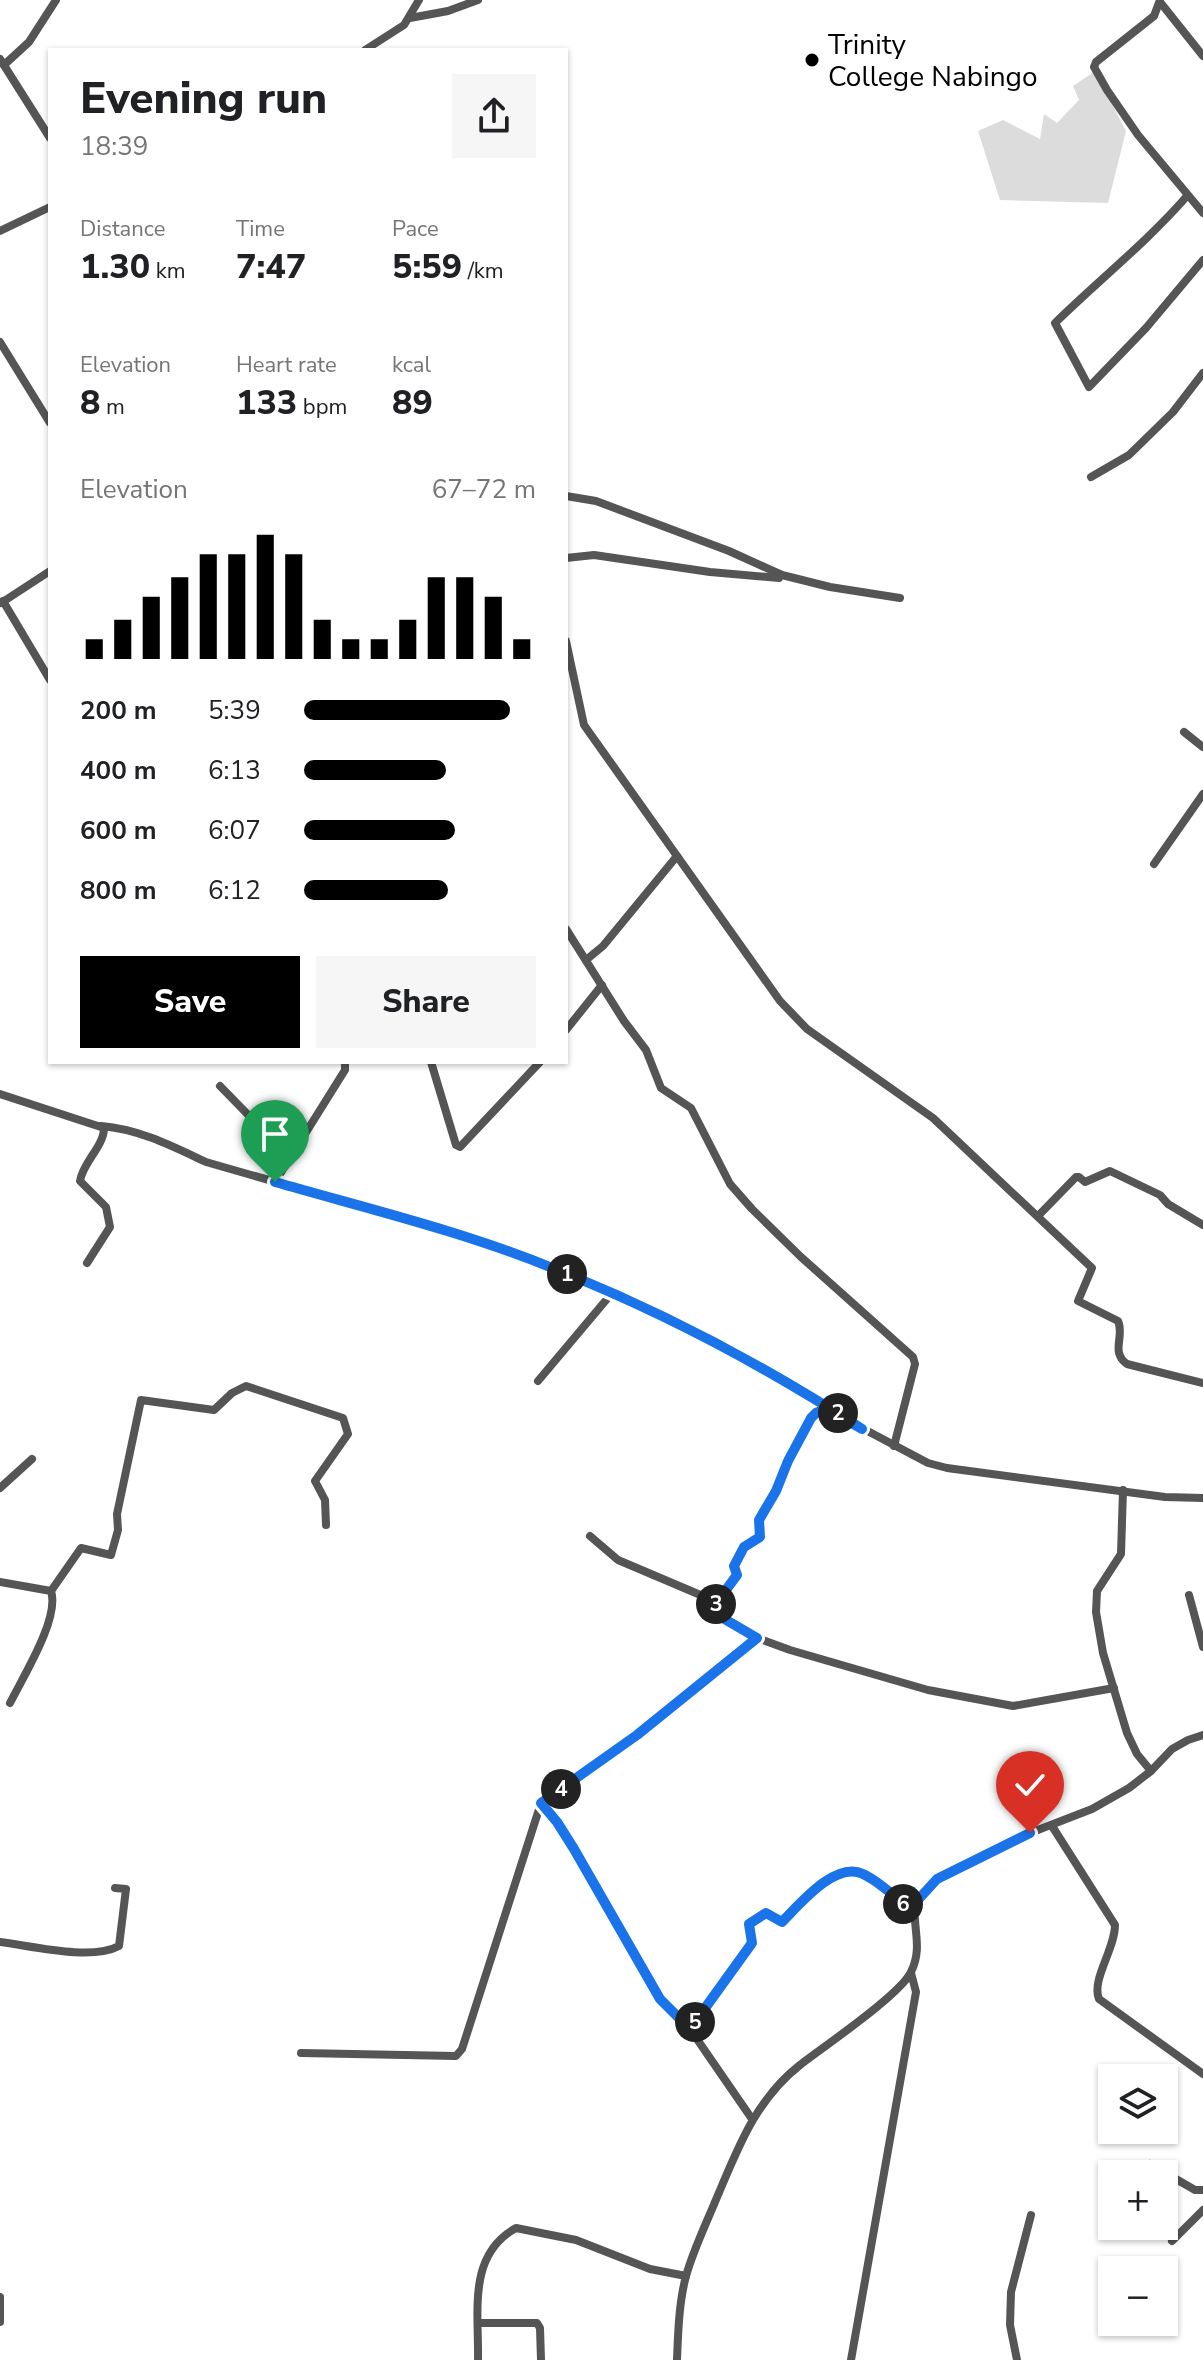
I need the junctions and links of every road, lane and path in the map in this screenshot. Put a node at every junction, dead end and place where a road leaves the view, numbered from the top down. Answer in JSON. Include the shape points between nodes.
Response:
{"nodes":[{"id":1,"x":56,"y":0,"type":"edge"},
{"id":2,"x":419,"y":0,"type":"edge"},
{"id":3,"x":478,"y":0,"type":"edge"},
{"id":4,"x":1160,"y":1,"type":"edge"},
{"id":5,"x":410,"y":18,"type":"junction"},
{"id":6,"x":368,"y":48,"type":"edge"},
{"id":7,"x":1203,"y":56,"type":"edge"},
{"id":8,"x":2,"y":62,"type":"edge"},
{"id":9,"x":48,"y":135,"type":"edge"},
{"id":10,"x":1187,"y":196,"type":"junction"},
{"id":11,"x":48,"y":208,"type":"edge"},
{"id":12,"x":1203,"y":213,"type":"edge"},
{"id":13,"x":0,"y":231,"type":"edge"},
{"id":14,"x":1203,"y":260,"type":"edge"},
{"id":15,"x":0,"y":342,"type":"edge"},
{"id":16,"x":1203,"y":373,"type":"edge"},
{"id":17,"x":48,"y":420,"type":"edge"},
{"id":18,"x":1091,"y":477,"type":"dead end"},
{"id":19,"x":568,"y":496,"type":"edge"},
{"id":20,"x":568,"y":558,"type":"edge"},
{"id":21,"x":48,"y":572,"type":"edge"},
{"id":22,"x":800,"y":580,"type":"junction"},
{"id":23,"x":900,"y":598,"type":"dead end"},
{"id":24,"x":2,"y":602,"type":"edge"},
{"id":25,"x":568,"y":650,"type":"edge"},
{"id":26,"x":48,"y":677,"type":"edge"},
{"id":27,"x":1184,"y":732,"type":"dead end"},
{"id":28,"x":1203,"y":747,"type":"edge"},
{"id":29,"x":1203,"y":794,"type":"edge"},
{"id":30,"x":677,"y":856,"type":"junction"},
{"id":31,"x":1154,"y":864,"type":"dead end"},
{"id":32,"x":568,"y":932,"type":"edge"},
{"id":33,"x":586,"y":960,"type":"junction"},
{"id":34,"x":602,"y":985,"type":"junction"},
{"id":35,"x":568,"y":1028,"type":"edge"},
{"id":36,"x":345,"y":1064,"type":"edge"},
{"id":37,"x":432,"y":1064,"type":"edge"},
{"id":38,"x":538,"y":1064,"type":"edge"},
{"id":39,"x":220,"y":1086,"type":"dead end"},
{"id":40,"x":0,"y":1094,"type":"edge"},
{"id":41,"x":101,"y":1126,"type":"junction"},
{"id":42,"x":293,"y":1154,"type":"junction"},
{"id":43,"x":275,"y":1182,"type":"junction"},
{"id":44,"x":1038,"y":1216,"type":"junction"},
{"id":45,"x":1203,"y":1225,"type":"edge"},
{"id":46,"x":87,"y":1263,"type":"dead end"},
{"id":47,"x":612,"y":1293,"type":"junction"},
{"id":48,"x":538,"y":1381,"type":"dead end"},
{"id":49,"x":1203,"y":1383,"type":"edge"},
{"id":50,"x":862,"y":1429,"type":"junction"},
{"id":51,"x":894,"y":1446,"type":"junction"},
{"id":52,"x":32,"y":1459,"type":"dead end"},
{"id":53,"x":0,"y":1488,"type":"edge"},
{"id":54,"x":1123,"y":1490,"type":"junction"},
{"id":55,"x":1203,"y":1498,"type":"edge"},
{"id":56,"x":326,"y":1525,"type":"dead end"},
{"id":57,"x":590,"y":1536,"type":"dead end"},
{"id":58,"x":0,"y":1582,"type":"edge"},
{"id":59,"x":51,"y":1591,"type":"junction"},
{"id":60,"x":1189,"y":1595,"type":"dead end"},
{"id":61,"x":717,"y":1602,"type":"junction"},
{"id":62,"x":757,"y":1638,"type":"junction"},
{"id":63,"x":1203,"y":1647,"type":"edge"},
{"id":64,"x":1114,"y":1688,"type":"junction"},
{"id":65,"x":10,"y":1703,"type":"dead end"},
{"id":66,"x":1203,"y":1735,"type":"edge"},
{"id":67,"x":1151,"y":1771,"type":"junction"},
{"id":68,"x":541,"y":1803,"type":"junction"},
{"id":69,"x":1052,"y":1826,"type":"junction"},
{"id":70,"x":115,"y":1888,"type":"dead end"},
{"id":71,"x":913,"y":1911,"type":"junction"},
{"id":72,"x":0,"y":1942,"type":"edge"},
{"id":73,"x":911,"y":1973,"type":"junction"},
{"id":74,"x":690,"y":2029,"type":"junction"},
{"id":75,"x":301,"y":2053,"type":"dead end"},
{"id":76,"x":1203,"y":2074,"type":"edge"},
{"id":77,"x":752,"y":2119,"type":"junction"},
{"id":78,"x":1178,"y":2180,"type":"edge"},
{"id":79,"x":1203,"y":2190,"type":"edge"},
{"id":80,"x":1203,"y":2210,"type":"edge"},
{"id":81,"x":1031,"y":2215,"type":"dead end"},
{"id":82,"x":1172,"y":2241,"type":"dead end"},
{"id":83,"x":686,"y":2276,"type":"junction"},
{"id":84,"x":0,"y":2297,"type":"edge"},
{"id":85,"x":0,"y":2322,"type":"edge"},
{"id":86,"x":479,"y":2323,"type":"junction"},
{"id":87,"x":478,"y":2360,"type":"edge"},
{"id":88,"x":541,"y":2360,"type":"edge"},
{"id":89,"x":677,"y":2360,"type":"edge"},
{"id":90,"x":851,"y":2360,"type":"edge"},
{"id":91,"x":1017,"y":2360,"type":"edge"}],
"edges":[{"from":1,"to":8,"type":"street","via":[[29,42]]},
{"from":2,"to":5,"type":"street"},
{"from":3,"to":5,"type":"street"},
{"from":4,"to":7,"type":"street"},
{"from":4,"to":10,"type":"street","via":[[1154,16],[1094,67],[1138,135]]},
{"from":5,"to":6,"type":"street"},
{"from":8,"to":9,"type":"street"},
{"from":10,"to":12,"type":"street"},
{"from":10,"to":14,"type":"street","via":[[1156,232],[1055,323],[1089,387]]},
{"from":11,"to":13,"type":"street"},
{"from":15,"to":17,"type":"street"},
{"from":16,"to":18,"type":"street","via":[[1129,455]]},
{"from":19,"to":22,"type":"street","via":[[596,501]]},
{"from":20,"to":22,"type":"street","via":[[594,555]]},
{"from":21,"to":24,"type":"street"},
{"from":22,"to":23,"type":"street"},
{"from":24,"to":26,"type":"street"},
{"from":25,"to":30,"type":"street","via":[[584,725]]},
{"from":27,"to":28,"type":"street"},
{"from":29,"to":31,"type":"street"},
{"from":30,"to":33,"type":"street"},
{"from":30,"to":44,"type":"street","via":[[780,1001],[807,1029],[933,1118]]},
{"from":32,"to":33,"type":"street"},
{"from":33,"to":34,"type":"street"},
{"from":34,"to":35,"type":"street"},
{"from":34,"to":51,"type":"street","via":[[646,1050],[661,1088],[691,1108],[737,1193],[913,1357]]},
{"from":36,"to":42,"type":"street"},
{"from":37,"to":38,"type":"street","via":[[460,1147]]},
{"from":39,"to":42,"type":"street"},
{"from":40,"to":41,"type":"street"},
{"from":41,"to":43,"type":"street","via":[[123,1128],[206,1162]]},
{"from":41,"to":46,"type":"street","via":[[105,1131],[80,1181],[106,1207],[110,1227]]},
{"from":42,"to":43,"type":"street"},
{"from":43,"to":47,"type":"street","via":[[464,1237]]},
{"from":44,"to":45,"type":"street","via":[[1076,1177],[1085,1182],[1110,1171],[1160,1195]]},
{"from":44,"to":49,"type":"street","via":[[1092,1268],[1078,1301],[1118,1321],[1122,1360]]},
{"from":47,"to":48,"type":"street"},
{"from":47,"to":50,"type":"street","via":[[795,1385]]},
{"from":50,"to":51,"type":"street"},
{"from":50,"to":61,"type":"street","via":[[826,1409],[811,1418],[759,1520],[760,1537],[744,1547],[734,1566],[737,1575]]},
{"from":51,"to":54,"type":"street","via":[[947,1468]]},
{"from":52,"to":53,"type":"street"},
{"from":54,"to":55,"type":"street"},
{"from":54,"to":64,"type":"street","via":[[1121,1554],[1097,1591],[1096,1612]]},
{"from":56,"to":59,"type":"street","via":[[325,1500],[315,1481],[348,1434],[343,1418],[246,1386],[214,1410],[141,1400],[111,1555],[81,1548]]},
{"from":57,"to":61,"type":"street","via":[[618,1560]]},
{"from":58,"to":59,"type":"street"},
{"from":59,"to":65,"type":"street","via":[[54,1601],[35,1659]]},
{"from":60,"to":63,"type":"street"},
{"from":61,"to":62,"type":"street","via":[[721,1617]]},
{"from":62,"to":64,"type":"street","via":[[928,1690],[994,1703],[1023,1704]]},
{"from":62,"to":68,"type":"street","via":[[637,1735]]},
{"from":64,"to":67,"type":"street","via":[[1127,1733]]},
{"from":66,"to":67,"type":"street","via":[[1172,1749]]},
{"from":67,"to":69,"type":"street","via":[[1111,1799]]},
{"from":68,"to":74,"type":"street","via":[[574,1849],[660,1999]]},
{"from":68,"to":75,"type":"street","via":[[456,2056]]},
{"from":69,"to":71,"type":"street","via":[[937,1879]]},
{"from":69,"to":76,"type":"street","via":[[1115,1925],[1097,1985],[1099,1999]]},
{"from":70,"to":72,"type":"street","via":[[126,1889],[119,1946],[80,1951]]},
{"from":71,"to":73,"type":"street","via":[[916,1945]]},
{"from":71,"to":74,"type":"street","via":[[864,1874],[853,1871],[828,1879],[782,1922],[766,1913],[749,1924],[752,1943]]},
{"from":73,"to":77,"type":"street","via":[[780,2081]]},
{"from":73,"to":90,"type":"street","via":[[916,1992]]},
{"from":74,"to":77,"type":"street"},
{"from":77,"to":83,"type":"street"},
{"from":78,"to":79,"type":"street"},
{"from":80,"to":82,"type":"street"},
{"from":81,"to":91,"type":"street","via":[[1011,2292]]},
{"from":83,"to":86,"type":"street","via":[[650,2269],[576,2240],[516,2228],[502,2235],[482,2265],[477,2284]]},
{"from":83,"to":89,"type":"street"},
{"from":84,"to":85,"type":"street"},
{"from":86,"to":87,"type":"street"},
{"from":86,"to":88,"type":"street","via":[[537,2323]]}]}
